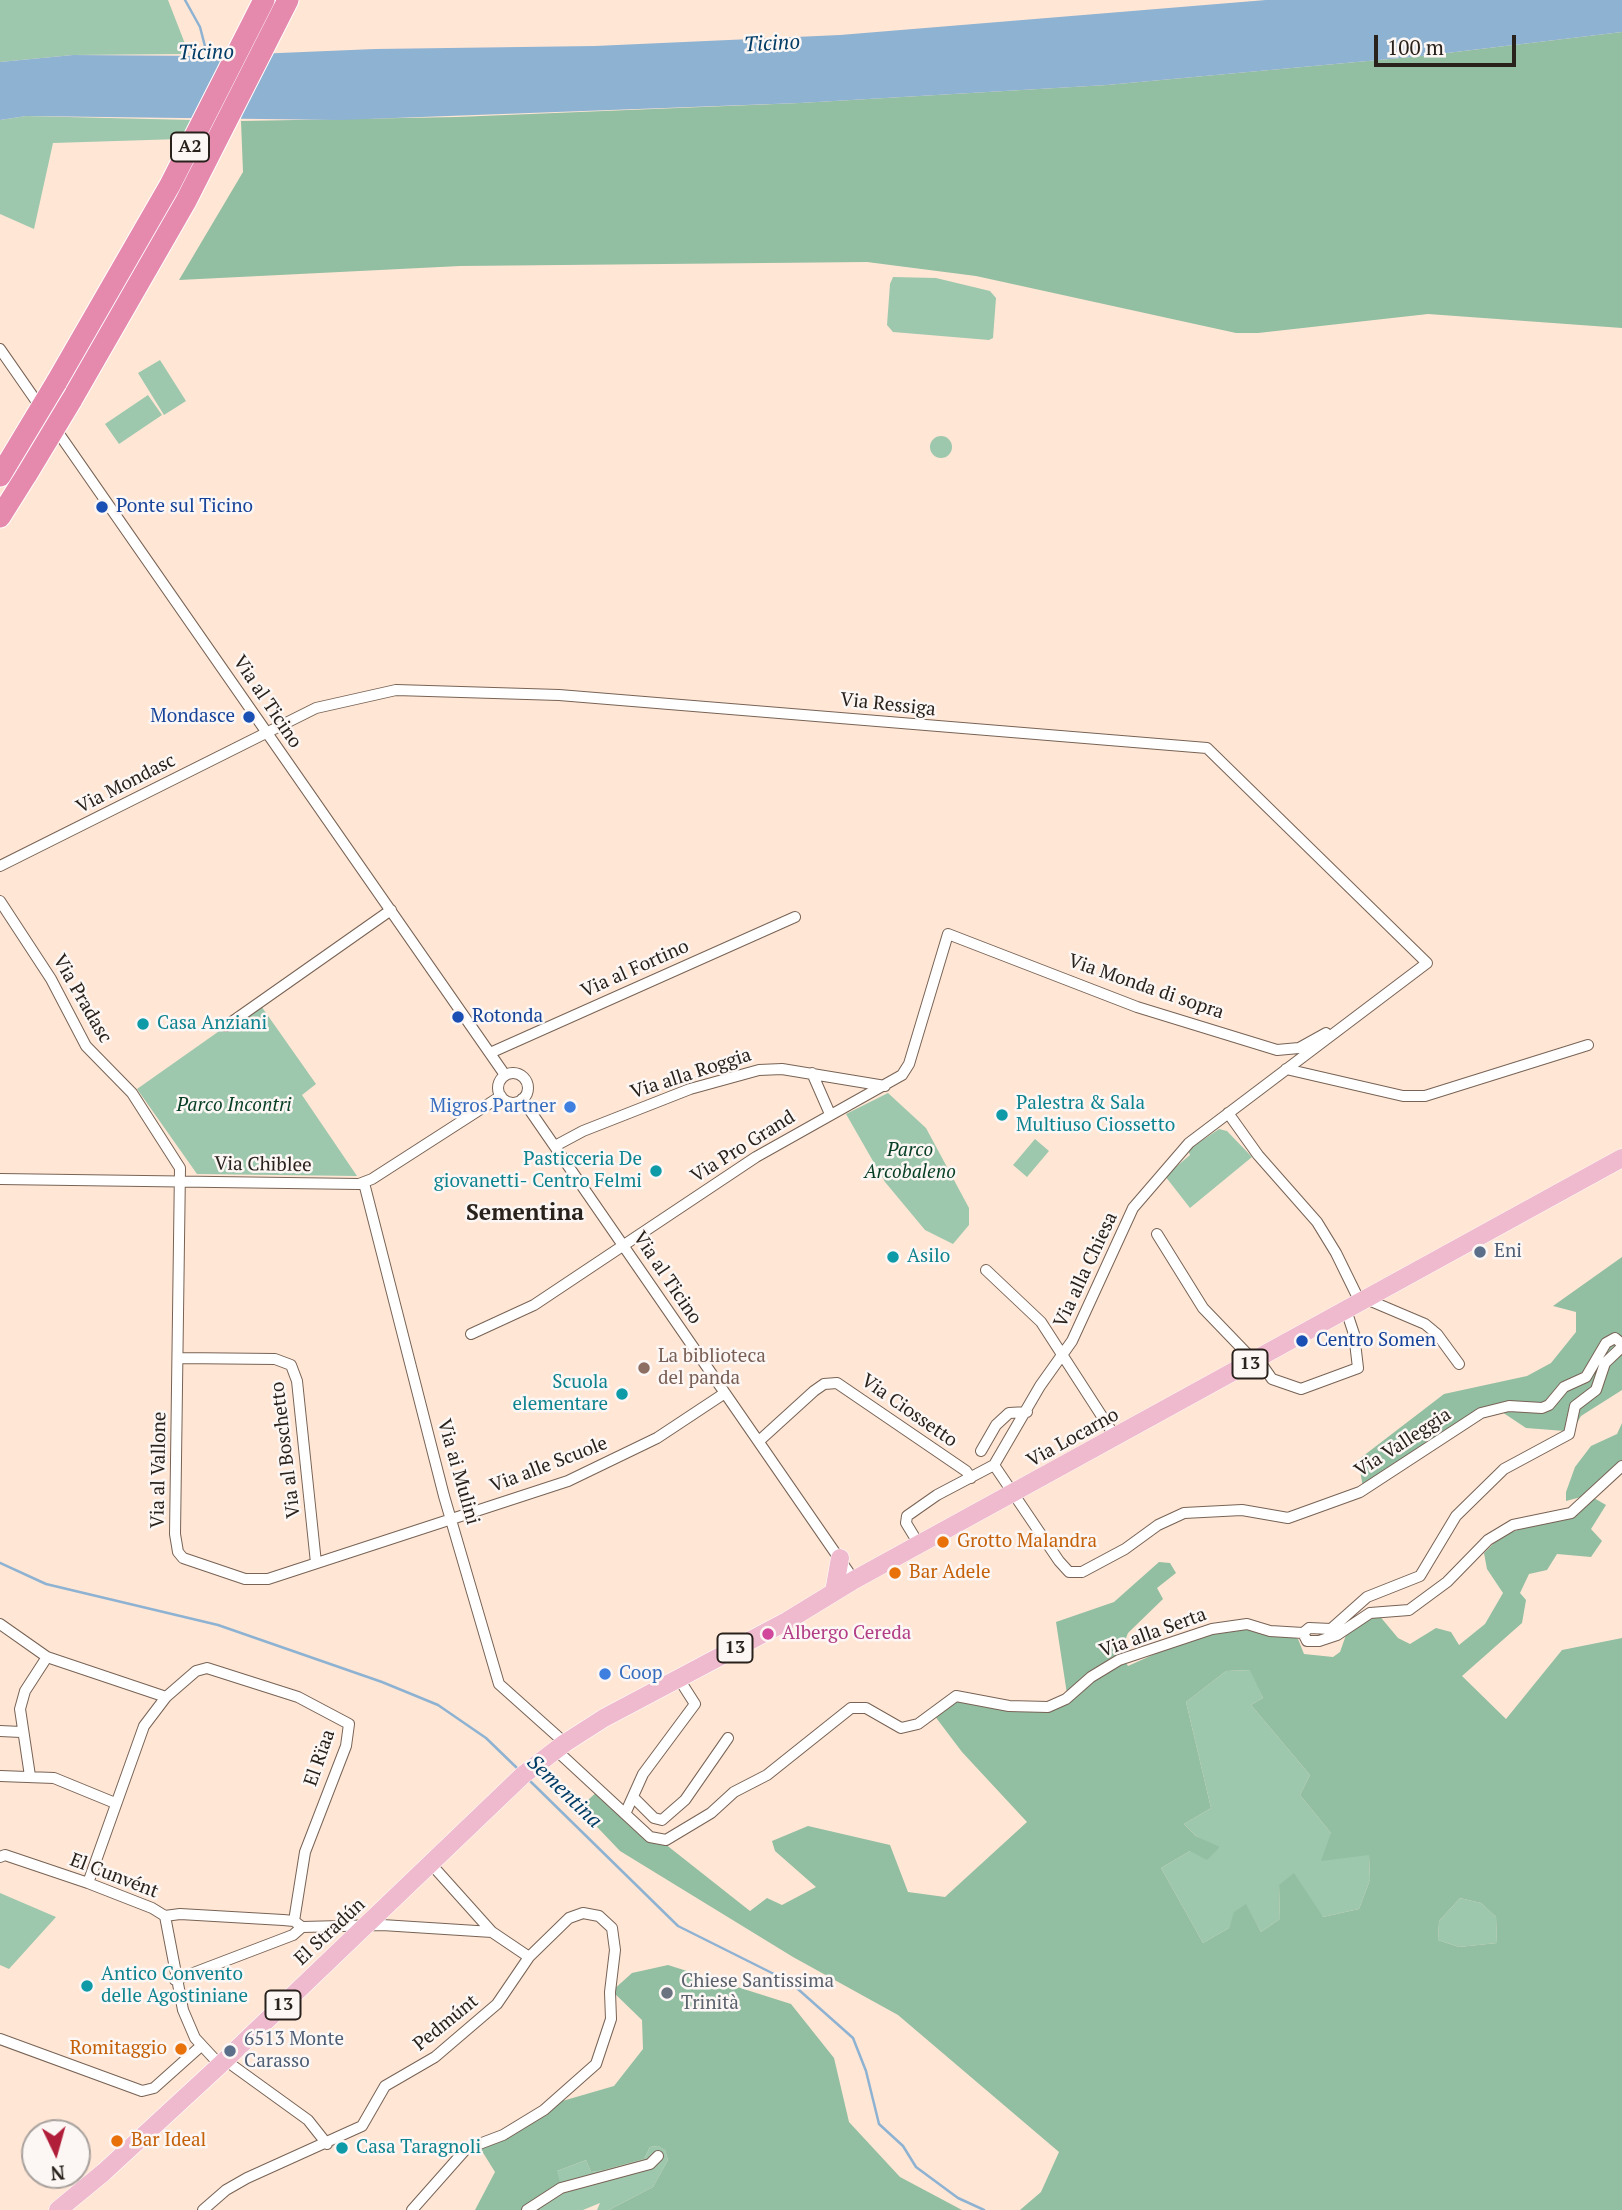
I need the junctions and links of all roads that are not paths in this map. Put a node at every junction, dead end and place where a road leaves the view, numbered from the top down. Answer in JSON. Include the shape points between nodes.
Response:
{"nodes":[{"id":1,"x":264,"y":0,"type":"edge"},
{"id":2,"x":288,"y":0,"type":"edge"},
{"id":3,"x":0,"y":349,"type":"edge"},
{"id":4,"x":4,"y":468,"type":"edge"},
{"id":5,"x":0,"y":517,"type":"edge"},
{"id":6,"x":267,"y":733,"type":"junction"},
{"id":7,"x":0,"y":866,"type":"edge"},
{"id":8,"x":0,"y":901,"type":"edge"},
{"id":9,"x":391,"y":910,"type":"junction"},
{"id":10,"x":795,"y":917,"type":"dead end"},
{"id":11,"x":948,"y":934,"type":"joint"},
{"id":12,"x":1427,"y":963,"type":"joint"},
{"id":13,"x":226,"y":1026,"type":"dead end"},
{"id":14,"x":1331,"y":1036,"type":"junction"},
{"id":15,"x":1588,"y":1045,"type":"dead end"},
{"id":16,"x":490,"y":1054,"type":"junction"},
{"id":17,"x":1286,"y":1069,"type":"junction"},
{"id":18,"x":812,"y":1073,"type":"junction"},
{"id":19,"x":505,"y":1075,"type":"junction"},
{"id":20,"x":885,"y":1086,"type":"junction"},
{"id":21,"x":501,"y":1096,"type":"junction"},
{"id":22,"x":522,"y":1099,"type":"junction"},
{"id":23,"x":1228,"y":1113,"type":"junction"},
{"id":24,"x":830,"y":1114,"type":"junction"},
{"id":25,"x":555,"y":1146,"type":"junction"},
{"id":26,"x":1622,"y":1157,"type":"edge"},
{"id":27,"x":0,"y":1179,"type":"edge"},
{"id":28,"x":182,"y":1182,"type":"junction"},
{"id":29,"x":363,"y":1183,"type":"junction"},
{"id":30,"x":1157,"y":1234,"type":"dead end"},
{"id":31,"x":624,"y":1246,"type":"junction"},
{"id":32,"x":986,"y":1270,"type":"dead end"},
{"id":33,"x":1357,"y":1304,"type":"junction"},
{"id":34,"x":471,"y":1334,"type":"dead end"},
{"id":35,"x":1622,"y":1345,"type":"edge"},
{"id":36,"x":1064,"y":1353,"type":"junction"},
{"id":37,"x":179,"y":1358,"type":"junction"},
{"id":38,"x":1256,"y":1360,"type":"junction"},
{"id":39,"x":1459,"y":1364,"type":"dead end"},
{"id":40,"x":725,"y":1393,"type":"junction"},
{"id":41,"x":1027,"y":1412,"type":"junction"},
{"id":42,"x":1116,"y":1438,"type":"junction"},
{"id":43,"x":759,"y":1441,"type":"junction"},
{"id":44,"x":981,"y":1451,"type":"dead end"},
{"id":45,"x":994,"y":1465,"type":"junction"},
{"id":46,"x":1622,"y":1466,"type":"edge"},
{"id":47,"x":971,"y":1478,"type":"junction"},
{"id":48,"x":1014,"y":1494,"type":"junction"},
{"id":49,"x":452,"y":1518,"type":"junction"},
{"id":50,"x":920,"y":1546,"type":"junction"},
{"id":51,"x":840,"y":1558,"type":"junction"},
{"id":52,"x":316,"y":1563,"type":"junction"},
{"id":53,"x":854,"y":1580,"type":"junction"},
{"id":54,"x":834,"y":1592,"type":"junction"},
{"id":55,"x":0,"y":1624,"type":"edge"},
{"id":56,"x":1303,"y":1633,"type":"junction"},
{"id":57,"x":47,"y":1657,"type":"junction"},
{"id":58,"x":679,"y":1679,"type":"junction"},
{"id":59,"x":166,"y":1697,"type":"junction"},
{"id":60,"x":0,"y":1731,"type":"edge"},
{"id":61,"x":21,"y":1732,"type":"junction"},
{"id":62,"x":728,"y":1738,"type":"dead end"},
{"id":63,"x":556,"y":1750,"type":"junction"},
{"id":64,"x":0,"y":1776,"type":"edge"},
{"id":65,"x":30,"y":1776,"type":"junction"},
{"id":66,"x":633,"y":1797,"type":"junction"},
{"id":67,"x":115,"y":1803,"type":"junction"},
{"id":68,"x":625,"y":1814,"type":"junction"},
{"id":69,"x":0,"y":1857,"type":"edge"},
{"id":70,"x":431,"y":1864,"type":"junction"},
{"id":71,"x":88,"y":1883,"type":"junction"},
{"id":72,"x":165,"y":1916,"type":"junction"},
{"id":73,"x":298,"y":1924,"type":"junction"},
{"id":74,"x":367,"y":1926,"type":"junction"},
{"id":75,"x":492,"y":1932,"type":"junction"},
{"id":76,"x":529,"y":1957,"type":"junction"},
{"id":77,"x":176,"y":1980,"type":"junction"},
{"id":78,"x":0,"y":2039,"type":"edge"},
{"id":79,"x":201,"y":2046,"type":"junction"},
{"id":80,"x":223,"y":2063,"type":"junction"},
{"id":81,"x":327,"y":2144,"type":"junction"},
{"id":82,"x":657,"y":2156,"type":"dead end"},
{"id":83,"x":58,"y":2210,"type":"edge"},
{"id":84,"x":203,"y":2210,"type":"edge"},
{"id":85,"x":412,"y":2210,"type":"edge"},
{"id":86,"x":527,"y":2210,"type":"edge"}],
"edges":[{"from":1,"to":4,"type":"highway","number":"A2","bridge":true,"via":[[111,291]]},
{"from":2,"to":5,"type":"highway","number":"A2","bridge":true,"via":[[217,143],[136,290]]},
{"from":3,"to":6,"type":"street","name":"Via al Ticino"},
{"from":6,"to":7,"type":"street","name":"Via Mondasc"},
{"from":6,"to":9,"type":"street","name":"Via al Ticino"},
{"from":6,"to":12,"type":"street","name":"Via Ressiga","via":[[324,704],[404,690],[559,695],[1202,747],[1215,754]]},
{"from":8,"to":28,"type":"street","name":"Via Pradasc","via":[[51,979],[86,1046],[132,1093],[178,1164]]},
{"from":9,"to":13,"type":"street"},
{"from":9,"to":16,"type":"street","name":"Via al Ticino"},
{"from":10,"to":16,"type":"street","name":"Via al Fortino"},
{"from":11,"to":14,"type":"street","name":"Via Monda di sopra","via":[[1138,1007],[1277,1050],[1298,1048],[1326,1033]]},
{"from":11,"to":20,"type":"street","name":"Via Pro Grand","via":[[907,1069]]},
{"from":12,"to":14,"type":"street","name":"Via alla Chiesa"},
{"from":14,"to":17,"type":"street","name":"Via alla Chiesa"},
{"from":15,"to":17,"type":"street","via":[[1425,1096],[1403,1096]]},
{"from":16,"to":19,"type":"street","name":"Via al Ticino"},
{"from":17,"to":23,"type":"street","name":"Via alla Chiesa"},
{"from":18,"to":20,"type":"street","name":"Via alla Roggia"},
{"from":18,"to":24,"type":"street"},
{"from":18,"to":25,"type":"street","name":"Via alla Roggia","via":[[766,1069],[690,1088]]},
{"from":19,"to":21,"type":"street","via":[[498,1085]]},
{"from":19,"to":22,"type":"street","via":[[513,1073],[524,1079],[527,1091]]},
{"from":20,"to":24,"type":"street","name":"Via Pro Grand"},
{"from":21,"to":22,"type":"street","via":[[511,1102]]},
{"from":21,"to":29,"type":"street"},
{"from":22,"to":25,"type":"street","name":"Via al Ticino"},
{"from":23,"to":33,"type":"street","via":[[1317,1222]]},
{"from":23,"to":36,"type":"street","name":"Via alla Chiesa","via":[[1182,1149],[1143,1193]]},
{"from":24,"to":31,"type":"street","name":"Via Pro Grand","via":[[746,1163]]},
{"from":25,"to":31,"type":"street","name":"Via al Ticino"},
{"from":26,"to":33,"type":"main road","name":"Via Locarno","number":"13"},
{"from":27,"to":28,"type":"street","name":"Via Chiblee"},
{"from":28,"to":29,"type":"street","name":"Via Chiblee"},
{"from":28,"to":37,"type":"street","name":"Via al Vallone"},
{"from":29,"to":49,"type":"street","name":"Via ai Mulini"},
{"from":30,"to":38,"type":"street","via":[[1211,1319]]},
{"from":31,"to":34,"type":"street","name":"Via Pro Grand","via":[[534,1305]]},
{"from":31,"to":40,"type":"street","name":"Via al Ticino"},
{"from":32,"to":36,"type":"street","via":[[1035,1315]]},
{"from":33,"to":38,"type":"main road","name":"Via Locarno","number":"13"},
{"from":33,"to":38,"type":"street","via":[[1358,1368],[1301,1390],[1272,1379]]},
{"from":33,"to":39,"type":"street","via":[[1425,1324]]},
{"from":35,"to":48,"type":"street","name":"Via Valleggia","via":[[1618,1338],[1606,1343],[1586,1377],[1564,1388],[1549,1405],[1509,1406],[1481,1413],[1386,1472],[1368,1489],[1288,1518],[1242,1510],[1184,1513],[1079,1573],[1062,1566]]},
{"from":35,"to":56,"type":"street","name":"Via Valleggia","via":[[1605,1363],[1595,1390],[1575,1405],[1569,1434],[1504,1469],[1459,1513],[1420,1576],[1367,1597],[1331,1629],[1309,1628]]},
{"from":36,"to":41,"type":"street","name":"Via alla Chiesa"},
{"from":36,"to":42,"type":"street"},
{"from":37,"to":52,"type":"street","name":"Via al Boschetto","via":[[275,1359],[291,1365],[297,1381]]},
{"from":37,"to":52,"type":"street","name":"Via al Vallone","via":[[175,1534],[179,1554],[196,1564],[255,1580]]},
{"from":38,"to":42,"type":"main road","name":"Via Locarno","number":"13"},
{"from":40,"to":43,"type":"street","name":"Via al Ticino"},
{"from":40,"to":49,"type":"street","name":"Via alle Scuole","via":[[657,1438],[591,1471]]},
{"from":41,"to":44,"type":"street","via":[[1009,1413]]},
{"from":41,"to":45,"type":"street","name":"Via alla Chiesa"},
{"from":42,"to":48,"type":"main road","name":"Via Locarno","number":"13"},
{"from":43,"to":47,"type":"street","name":"Via Ciossetto","via":[[814,1391],[837,1383]]},
{"from":43,"to":51,"type":"street","name":"Via al Ticino"},
{"from":45,"to":47,"type":"street"},
{"from":45,"to":48,"type":"street"},
{"from":46,"to":56,"type":"street","name":"Via alla Serta","via":[[1571,1513],[1513,1525],[1488,1540],[1447,1582],[1414,1607],[1373,1612],[1319,1641],[1307,1641]]},
{"from":47,"to":50,"type":"street","via":[[937,1494],[905,1517]]},
{"from":48,"to":50,"type":"main road","name":"Via Locarno","number":"13"},
{"from":49,"to":52,"type":"street","name":"Via al Vallone"},
{"from":49,"to":63,"type":"street","name":"Via ai Mulini","via":[[499,1684]]},
{"from":50,"to":53,"type":"main road","name":"Via Locarno","number":"13"},
{"from":51,"to":53,"type":"street","name":"Via al Ticino"},
{"from":51,"to":54,"type":"main road"},
{"from":53,"to":54,"type":"main road","name":"Via Locarno","number":"13"},
{"from":54,"to":58,"type":"main road","name":"Via Locarno","number":"13"},
{"from":55,"to":57,"type":"street"},
{"from":56,"to":68,"type":"street","name":"Via alla Serta","via":[[1239,1624],[1192,1634],[1119,1660],[1048,1707],[1009,1706],[956,1696],[906,1728],[891,1725],[866,1708],[851,1708],[767,1774],[669,1839],[652,1838]]},
{"from":57,"to":59,"type":"street"},
{"from":57,"to":61,"type":"street","via":[[22,1698]]},
{"from":58,"to":63,"type":"main road","name":"Via Locarno","number":"13","via":[[604,1718]]},
{"from":58,"to":66,"type":"street","via":[[695,1704],[648,1768]]},
{"from":59,"to":67,"type":"street","via":[[139,1734]]},
{"from":59,"to":73,"type":"street","name":"El Rïaa","via":[[195,1671],[207,1668],[298,1697],[349,1724],[306,1852]]},
{"from":60,"to":61,"type":"street"},
{"from":61,"to":65,"type":"street"},
{"from":62,"to":66,"type":"street","via":[[685,1800],[662,1820]]},
{"from":63,"to":68,"type":"street","name":"Via alla Serta"},
{"from":63,"to":70,"type":"main road","name":"El Stradún","number":"13","via":[[503,1793]]},
{"from":64,"to":65,"type":"street"},
{"from":65,"to":67,"type":"street","via":[[54,1778]]},
{"from":66,"to":68,"type":"street"},
{"from":67,"to":71,"type":"street"},
{"from":69,"to":71,"type":"street","name":"El Cunvént"},
{"from":70,"to":74,"type":"main road","name":"El Stradún","number":"13"},
{"from":70,"to":75,"type":"street"},
{"from":71,"to":72,"type":"street","name":"El Cunvént"},
{"from":72,"to":73,"type":"street","via":[[180,1913]]},
{"from":72,"to":77,"type":"street","name":"El Cunvént"},
{"from":73,"to":74,"type":"street"},
{"from":73,"to":77,"type":"street","via":[[293,1935]]},
{"from":74,"to":75,"type":"street"},
{"from":74,"to":80,"type":"main road","name":"El Stradún","number":"13"},
{"from":75,"to":76,"type":"street"},
{"from":76,"to":81,"type":"street","name":"Pedmúnt","via":[[496,2004],[435,2057],[385,2086],[362,2126]]},
{"from":76,"to":85,"type":"street","name":"Pedmúnt","via":[[573,1915],[589,1913],[612,1928],[609,2027],[601,2054],[588,2073],[544,2110],[503,2135],[469,2147]]},
{"from":77,"to":79,"type":"street","name":"El Cunvént","via":[[183,2010]]},
{"from":78,"to":79,"type":"street","via":[[142,2091],[154,2088]]},
{"from":79,"to":80,"type":"street","name":"El Cunvént"},
{"from":80,"to":81,"type":"street","name":"El Cunvént","via":[[308,2120]]},
{"from":80,"to":83,"type":"main road","name":"El Stradún","number":"13"},
{"from":81,"to":84,"type":"street","name":"Pedmúnt","via":[[247,2178]]},
{"from":82,"to":86,"type":"street","via":[[650,2164],[553,2192]]}]}
